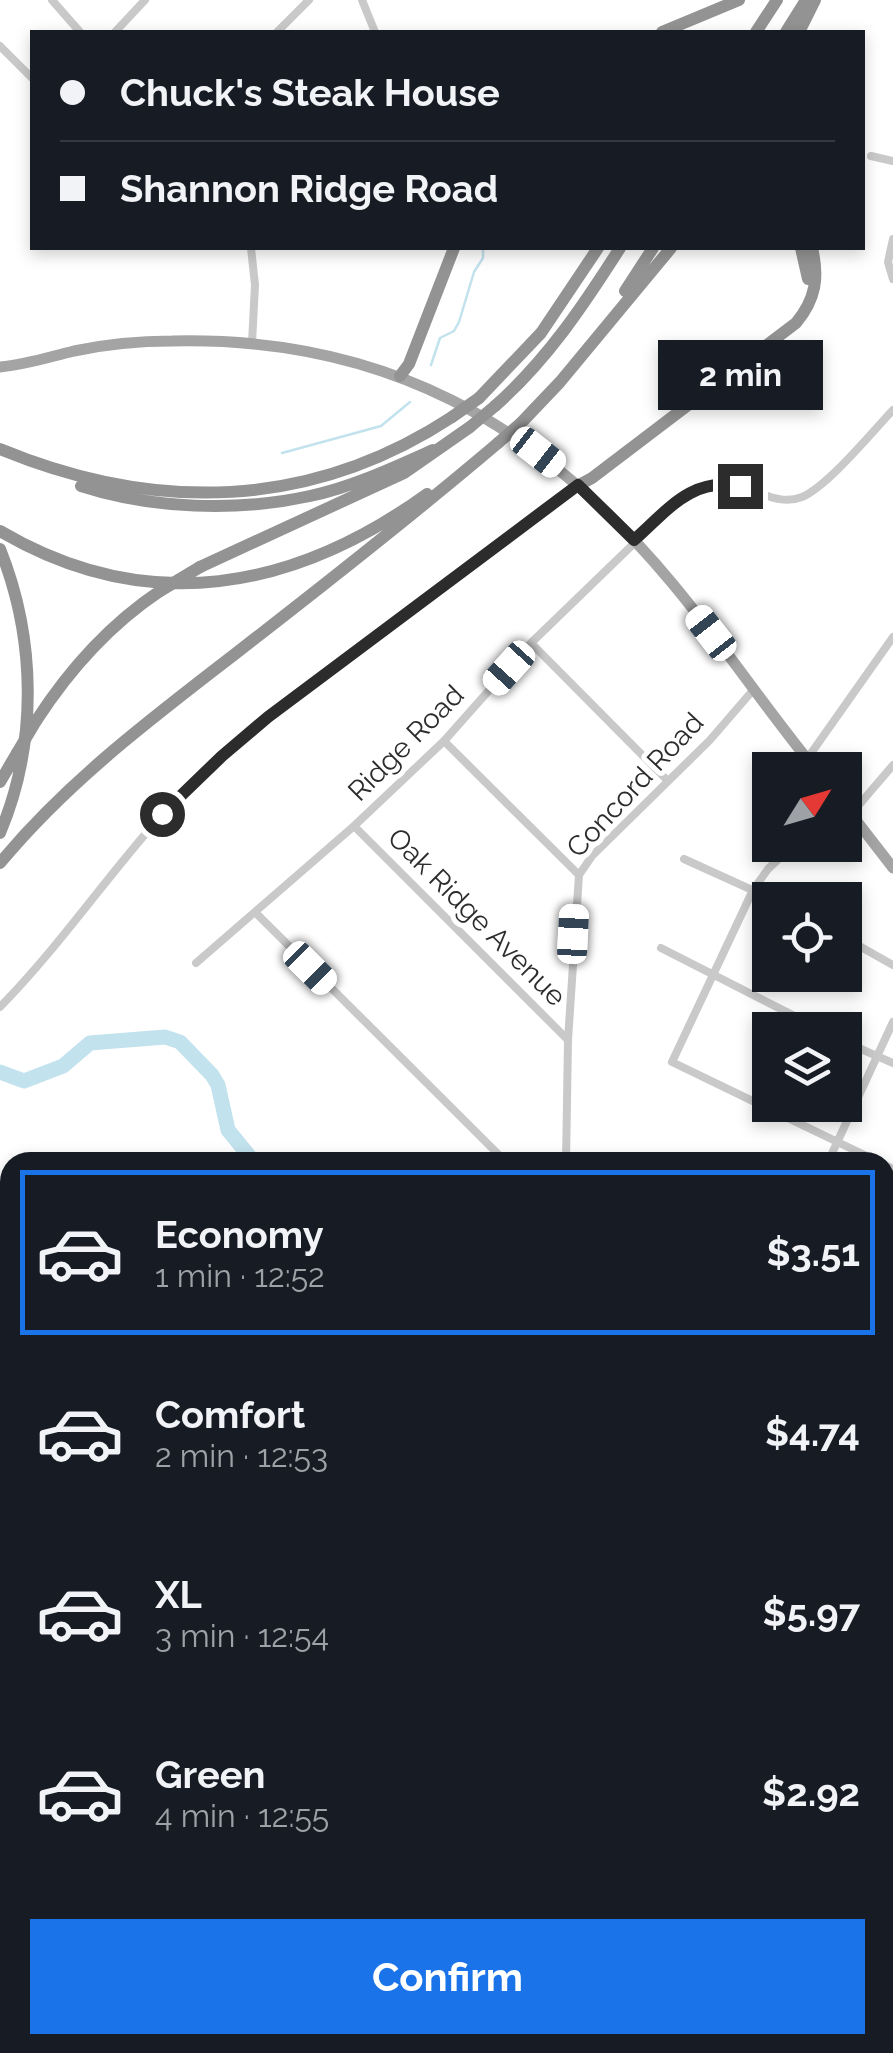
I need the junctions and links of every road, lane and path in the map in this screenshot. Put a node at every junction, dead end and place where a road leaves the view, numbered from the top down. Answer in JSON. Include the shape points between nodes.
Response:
{"nodes":[{"id":1,"x":52,"y":0,"type":"edge"},
{"id":2,"x":145,"y":0,"type":"edge"},
{"id":3,"x":309,"y":0,"type":"edge"},
{"id":4,"x":362,"y":0,"type":"edge"},
{"id":5,"x":739,"y":0,"type":"edge"},
{"id":6,"x":776,"y":0,"type":"edge"},
{"id":7,"x":806,"y":0,"type":"edge"},
{"id":8,"x":815,"y":0,"type":"edge"},
{"id":9,"x":78,"y":30,"type":"edge"},
{"id":10,"x":118,"y":30,"type":"edge"},
{"id":11,"x":279,"y":30,"type":"edge"},
{"id":12,"x":374,"y":30,"type":"edge"},
{"id":13,"x":667,"y":30,"type":"edge"},
{"id":14,"x":757,"y":30,"type":"edge"},
{"id":15,"x":787,"y":30,"type":"edge"},
{"id":16,"x":800,"y":30,"type":"edge"},
{"id":17,"x":0,"y":46,"type":"edge"},
{"id":18,"x":30,"y":76,"type":"edge"},
{"id":19,"x":871,"y":156,"type":"dead end"},
{"id":20,"x":893,"y":161,"type":"edge"},
{"id":21,"x":893,"y":239,"type":"edge"},
{"id":22,"x":252,"y":250,"type":"edge"},
{"id":23,"x":445,"y":250,"type":"edge"},
{"id":24,"x":453,"y":250,"type":"edge"},
{"id":25,"x":597,"y":250,"type":"edge"},
{"id":26,"x":619,"y":250,"type":"edge"},
{"id":27,"x":652,"y":250,"type":"edge"},
{"id":28,"x":669,"y":250,"type":"edge"},
{"id":29,"x":802,"y":250,"type":"edge"},
{"id":30,"x":812,"y":250,"type":"edge"},
{"id":31,"x":893,"y":279,"type":"edge"},
{"id":32,"x":252,"y":343,"type":"junction"},
{"id":33,"x":578,"y":358,"type":"junction"},
{"id":34,"x":0,"y":368,"type":"edge"},
{"id":35,"x":400,"y":376,"type":"junction"},
{"id":36,"x":893,"y":410,"type":"edge"},
{"id":37,"x":498,"y":443,"type":"junction"},
{"id":38,"x":0,"y":450,"type":"edge"},
{"id":39,"x":432,"y":450,"type":"junction"},
{"id":40,"x":578,"y":485,"type":"junction"},
{"id":41,"x":0,"y":531,"type":"edge"},
{"id":42,"x":634,"y":540,"type":"junction"},
{"id":43,"x":0,"y":549,"type":"edge"},
{"id":44,"x":893,"y":637,"type":"edge"},
{"id":45,"x":531,"y":643,"type":"junction"},
{"id":46,"x":754,"y":689,"type":"junction"},
{"id":47,"x":444,"y":741,"type":"junction"},
{"id":48,"x":802,"y":752,"type":"edge"},
{"id":49,"x":820,"y":752,"type":"edge"},
{"id":50,"x":893,"y":764,"type":"edge"},
{"id":51,"x":668,"y":781,"type":"junction"},
{"id":52,"x":0,"y":782,"type":"edge"},
{"id":53,"x":862,"y":795,"type":"edge"},
{"id":54,"x":354,"y":826,"type":"junction"},
{"id":55,"x":862,"y":827,"type":"edge"},
{"id":56,"x":0,"y":834,"type":"edge"},
{"id":57,"x":684,"y":858,"type":"dead end"},
{"id":58,"x":0,"y":862,"type":"edge"},
{"id":59,"x":775,"y":862,"type":"edge"},
{"id":60,"x":893,"y":868,"type":"edge"},
{"id":61,"x":579,"y":875,"type":"junction"},
{"id":62,"x":759,"y":882,"type":"edge"},
{"id":63,"x":752,"y":890,"type":"edge"},
{"id":64,"x":752,"y":892,"type":"edge"},
{"id":65,"x":255,"y":912,"type":"junction"},
{"id":66,"x":661,"y":948,"type":"dead end"},
{"id":67,"x":862,"y":948,"type":"edge"},
{"id":68,"x":196,"y":962,"type":"dead end"},
{"id":69,"x":893,"y":965,"type":"edge"},
{"id":70,"x":712,"y":972,"type":"junction"},
{"id":71,"x":0,"y":1007,"type":"edge"},
{"id":72,"x":788,"y":1012,"type":"edge"},
{"id":73,"x":893,"y":1022,"type":"edge"},
{"id":74,"x":568,"y":1040,"type":"junction"},
{"id":75,"x":862,"y":1049,"type":"edge"},
{"id":76,"x":877,"y":1056,"type":"junction"},
{"id":77,"x":893,"y":1064,"type":"edge"},
{"id":78,"x":838,"y":1142,"type":"junction"},
{"id":79,"x":496,"y":1152,"type":"edge"},
{"id":80,"x":566,"y":1152,"type":"edge"},
{"id":81,"x":833,"y":1152,"type":"edge"},
{"id":82,"x":858,"y":1152,"type":"edge"}],
"edges":[{"from":1,"to":9,"type":"street"},
{"from":2,"to":10,"type":"street"},
{"from":3,"to":11,"type":"street"},
{"from":4,"to":12,"type":"street"},
{"from":5,"to":13,"type":"highway"},
{"from":6,"to":14,"type":"highway"},
{"from":7,"to":15,"type":"highway"},
{"from":8,"to":16,"type":"highway"},
{"from":17,"to":18,"type":"street"},
{"from":19,"to":20,"type":"street"},
{"from":21,"to":31,"type":"street"},
{"from":22,"to":32,"type":"street"},
{"from":23,"to":35,"type":"highway"},
{"from":24,"to":35,"type":"highway"},
{"from":25,"to":38,"type":"highway","bridge":true,"via":[[541,333],[478,398],[395,451],[344,471],[288,486],[175,493],[120,486]]},
{"from":26,"to":39,"type":"highway","bridge":true,"via":[[566,332],[527,376],[470,428]]},
{"from":27,"to":33,"type":"highway"},
{"from":28,"to":33,"type":"highway"},
{"from":29,"to":40,"type":"highway","via":[[806,288],[791,318]]},
{"from":30,"to":40,"type":"highway","via":[[814,291],[796,323]]},
{"from":32,"to":34,"type":"main road","via":[[123,344]]},
{"from":32,"to":35,"type":"main road","via":[[346,358]]},
{"from":33,"to":37,"type":"highway","bridge":true},
{"from":35,"to":40,"type":"main road","via":[[491,421]]},
{"from":36,"to":42,"type":"street","name":"Ridge Road","via":[[804,496],[789,500],[720,482],[698,487]]},
{"from":37,"to":41,"type":"highway","via":[[351,543],[240,579],[123,576],[65,562]]},
{"from":37,"to":58,"type":"highway","via":[[105,756]]},
{"from":38,"to":39,"type":"highway","via":[[116,496],[204,505],[310,496]]},
{"from":39,"to":52,"type":"highway","bridge":true,"via":[[404,473],[160,591],[97,644],[58,688]]},
{"from":40,"to":42,"type":"main road"},
{"from":40,"to":71,"type":"street","via":[[222,756],[162,814]]},
{"from":42,"to":45,"type":"street","name":"Ridge Road"},
{"from":42,"to":46,"type":"main road"},
{"from":43,"to":56,"type":"highway","via":[[23,631],[28,700],[16,788]]},
{"from":44,"to":49,"type":"street"},
{"from":45,"to":47,"type":"street","name":"Ridge Road"},
{"from":45,"to":51,"type":"street"},
{"from":46,"to":48,"type":"main road"},
{"from":46,"to":51,"type":"street","name":"Concord Road"},
{"from":47,"to":54,"type":"street","name":"Ridge Road"},
{"from":47,"to":61,"type":"street"},
{"from":50,"to":53,"type":"street"},
{"from":51,"to":61,"type":"street","name":"Concord Road"},
{"from":54,"to":65,"type":"street","name":"Ridge Road"},
{"from":54,"to":74,"type":"street","name":"Oak Ridge Avenue"},
{"from":55,"to":60,"type":"main road"},
{"from":57,"to":63,"type":"street"},
{"from":59,"to":62,"type":"street"},
{"from":61,"to":74,"type":"street","name":"Concord Road"},
{"from":64,"to":70,"type":"street"},
{"from":65,"to":68,"type":"street","name":"Ridge Road"},
{"from":65,"to":79,"type":"street"},
{"from":66,"to":70,"type":"street"},
{"from":67,"to":69,"type":"street"},
{"from":70,"to":72,"type":"street"},
{"from":70,"to":78,"type":"street","via":[[672,1062]]},
{"from":73,"to":76,"type":"street"},
{"from":74,"to":80,"type":"street","name":"Concord Road"},
{"from":75,"to":76,"type":"street"},
{"from":76,"to":77,"type":"street"},
{"from":76,"to":78,"type":"street"},
{"from":78,"to":81,"type":"street"},
{"from":78,"to":82,"type":"street"}]}
